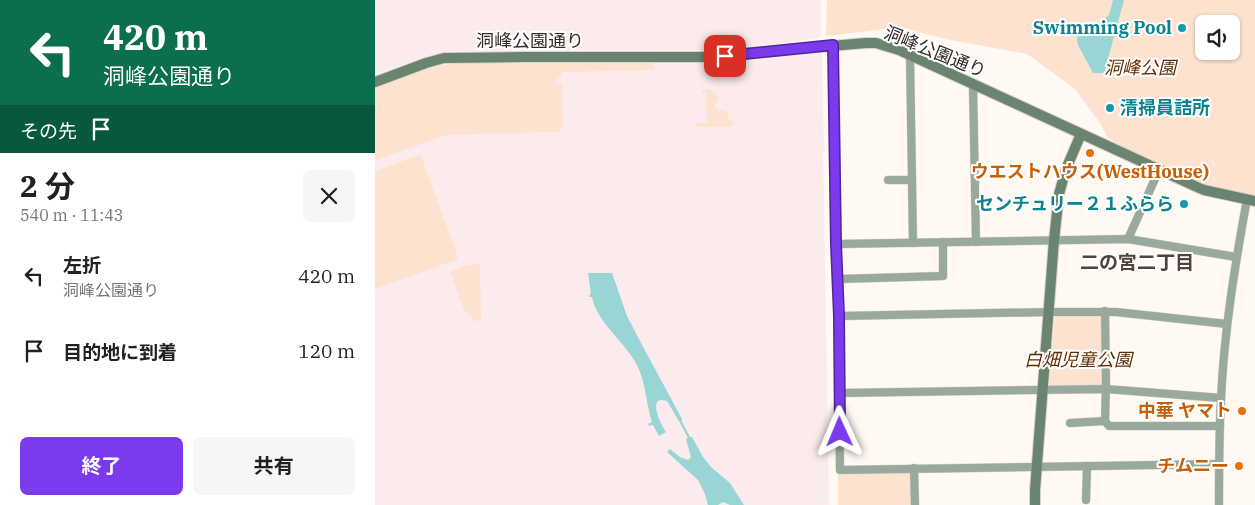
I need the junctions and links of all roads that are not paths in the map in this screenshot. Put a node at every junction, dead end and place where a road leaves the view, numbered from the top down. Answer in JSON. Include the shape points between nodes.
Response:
{"nodes":[{"id":1,"x":833,"y":45,"type":"junction"},
{"id":2,"x":910,"y":56,"type":"junction"},
{"id":3,"x":375,"y":82,"type":"edge"},
{"id":4,"x":973,"y":85,"type":"junction"},
{"id":5,"x":1081,"y":134,"type":"junction"},
{"id":6,"x":1159,"y":170,"type":"junction"},
{"id":7,"x":888,"y":180,"type":"dead end"},
{"id":8,"x":912,"y":180,"type":"junction"},
{"id":9,"x":1251,"y":200,"type":"edge"},
{"id":10,"x":1128,"y":239,"type":"junction"},
{"id":11,"x":1054,"y":240,"type":"junction"},
{"id":12,"x":943,"y":242,"type":"junction"},
{"id":13,"x":976,"y":242,"type":"junction"},
{"id":14,"x":913,"y":243,"type":"junction"},
{"id":15,"x":836,"y":244,"type":"junction"},
{"id":16,"x":1236,"y":257,"type":"junction"},
{"id":17,"x":838,"y":279,"type":"junction"},
{"id":18,"x":1105,"y":311,"type":"junction"},
{"id":19,"x":1049,"y":312,"type":"junction"},
{"id":20,"x":839,"y":316,"type":"junction"},
{"id":21,"x":1227,"y":324,"type":"junction"},
{"id":22,"x":1106,"y":389,"type":"junction"},
{"id":23,"x":1043,"y":390,"type":"junction"},
{"id":24,"x":839,"y":393,"type":"junction"},
{"id":25,"x":1221,"y":398,"type":"junction"},
{"id":26,"x":1105,"y":421,"type":"junction"},
{"id":27,"x":1070,"y":423,"type":"dead end"},
{"id":28,"x":1220,"y":426,"type":"junction"},
{"id":29,"x":1219,"y":464,"type":"junction"},
{"id":30,"x":1087,"y":466,"type":"junction"},
{"id":31,"x":1037,"y":467,"type":"junction"},
{"id":32,"x":914,"y":468,"type":"junction"},
{"id":33,"x":1087,"y":500,"type":"dead end"},
{"id":34,"x":915,"y":505,"type":"edge"},
{"id":35,"x":1035,"y":505,"type":"edge"},
{"id":36,"x":1219,"y":505,"type":"edge"}],
"edges":[{"from":1,"to":2,"type":"street","name":"洞峰公園通り","via":[[876,43]]},
{"from":1,"to":3,"type":"street","name":"洞峰公園通り","via":[[705,57],[445,58]]},
{"from":1,"to":15,"type":"street"},
{"from":2,"to":4,"type":"street","name":"洞峰公園通り"},
{"from":2,"to":8,"type":"street"},
{"from":4,"to":5,"type":"street","name":"洞峰公園通り"},
{"from":4,"to":13,"type":"street"},
{"from":5,"to":6,"type":"street","name":"洞峰公園通り"},
{"from":5,"to":11,"type":"street","via":[[1061,182]]},
{"from":6,"to":9,"type":"street","name":"洞峰公園通り","via":[[1204,190]]},
{"from":6,"to":10,"type":"street"},
{"from":7,"to":8,"type":"street"},
{"from":8,"to":14,"type":"street"},
{"from":9,"to":16,"type":"street"},
{"from":10,"to":11,"type":"street"},
{"from":10,"to":16,"type":"street"},
{"from":11,"to":13,"type":"street"},
{"from":11,"to":19,"type":"street"},
{"from":12,"to":13,"type":"street"},
{"from":12,"to":14,"type":"street"},
{"from":12,"to":17,"type":"street","via":[[943,276]]},
{"from":14,"to":15,"type":"street"},
{"from":15,"to":17,"type":"street"},
{"from":16,"to":21,"type":"street"},
{"from":17,"to":20,"type":"street"},
{"from":18,"to":19,"type":"street"},
{"from":18,"to":21,"type":"street"},
{"from":18,"to":22,"type":"street"},
{"from":19,"to":20,"type":"street"},
{"from":19,"to":23,"type":"street"},
{"from":20,"to":24,"type":"street"},
{"from":21,"to":25,"type":"street"},
{"from":22,"to":23,"type":"street"},
{"from":22,"to":25,"type":"street"},
{"from":22,"to":26,"type":"street"},
{"from":23,"to":24,"type":"street"},
{"from":23,"to":31,"type":"street"},
{"from":24,"to":32,"type":"street","via":[[840,470]]},
{"from":25,"to":28,"type":"street"},
{"from":26,"to":27,"type":"street"},
{"from":26,"to":28,"type":"street","via":[[1109,426]]},
{"from":28,"to":29,"type":"street"},
{"from":29,"to":30,"type":"street"},
{"from":29,"to":36,"type":"street"},
{"from":30,"to":31,"type":"street"},
{"from":30,"to":33,"type":"street"},
{"from":31,"to":32,"type":"street"},
{"from":31,"to":35,"type":"street"},
{"from":32,"to":34,"type":"street"}]}
